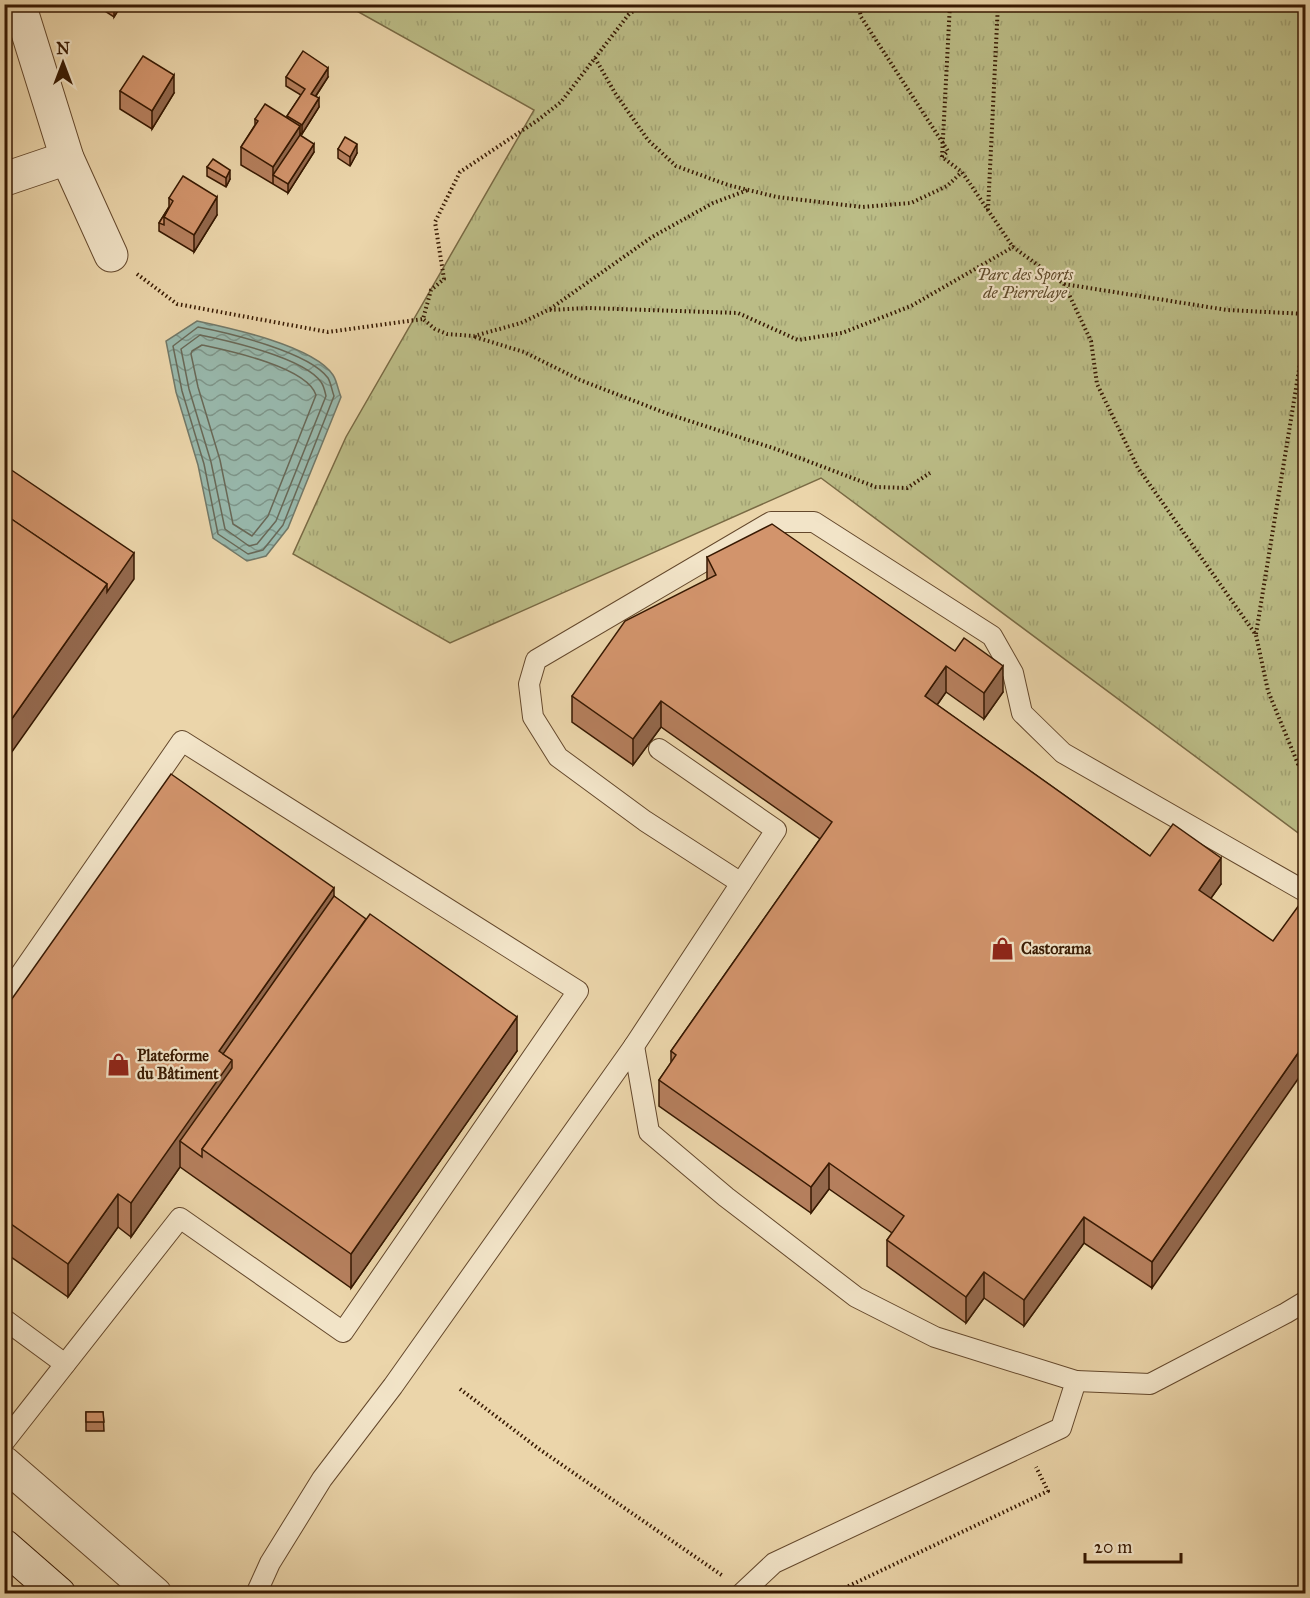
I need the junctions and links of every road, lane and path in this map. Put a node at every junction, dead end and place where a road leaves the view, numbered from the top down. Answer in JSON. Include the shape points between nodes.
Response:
{"nodes":[{"id":1,"x":19,"y":4,"type":"edge"},
{"id":2,"x":644,"y":4,"type":"edge"},
{"id":3,"x":858,"y":4,"type":"edge"},
{"id":4,"x":950,"y":4,"type":"edge"},
{"id":5,"x":998,"y":4,"type":"edge"},
{"id":6,"x":595,"y":58,"type":"junction"},
{"id":7,"x":942,"y":157,"type":"junction"},
{"id":8,"x":67,"y":158,"type":"junction"},
{"id":9,"x":962,"y":172,"type":"junction"},
{"id":10,"x":4,"y":178,"type":"edge"},
{"id":11,"x":749,"y":190,"type":"junction"},
{"id":12,"x":988,"y":210,"type":"junction"},
{"id":13,"x":1013,"y":247,"type":"junction"},
{"id":14,"x":111,"y":255,"type":"joint"},
{"id":15,"x":1064,"y":284,"type":"junction"},
{"id":16,"x":548,"y":310,"type":"junction"},
{"id":17,"x":1305,"y":314,"type":"edge"},
{"id":18,"x":423,"y":319,"type":"junction"},
{"id":19,"x":1305,"y":327,"type":"edge"},
{"id":20,"x":474,"y":336,"type":"junction"},
{"id":21,"x":930,"y":473,"type":"dead end"},
{"id":22,"x":1256,"y":635,"type":"junction"},
{"id":23,"x":659,"y":749,"type":"dead end"},
{"id":24,"x":1305,"y":769,"type":"edge"},
{"id":25,"x":741,"y":883,"type":"junction"},
{"id":26,"x":1305,"y":892,"type":"edge"},
{"id":27,"x":4,"y":998,"type":"edge"},
{"id":28,"x":634,"y":1046,"type":"junction"},
{"id":29,"x":1305,"y":1301,"type":"edge"},
{"id":30,"x":4,"y":1319,"type":"edge"},
{"id":31,"x":65,"y":1364,"type":"junction"},
{"id":32,"x":1076,"y":1381,"type":"junction"},
{"id":33,"x":460,"y":1389,"type":"dead end"},
{"id":34,"x":4,"y":1442,"type":"edge"},
{"id":35,"x":1025,"y":1445,"type":"junction"},
{"id":36,"x":4,"y":1463,"type":"edge"},
{"id":37,"x":4,"y":1546,"type":"edge"},
{"id":38,"x":743,"y":1592,"type":"edge"},
{"id":39,"x":59,"y":1593,"type":"edge"},
{"id":40,"x":155,"y":1593,"type":"edge"},
{"id":41,"x":256,"y":1593,"type":"edge"},
{"id":42,"x":832,"y":1593,"type":"edge"}],
"edges":[{"from":1,"to":8,"type":"street"},
{"from":2,"to":6,"type":"path","via":[[629,14]]},
{"from":3,"to":7,"type":"path","via":[[861,17],[948,151]]},
{"from":4,"to":7,"type":"path"},
{"from":5,"to":12,"type":"path"},
{"from":6,"to":11,"type":"path","via":[[648,140],[676,166]]},
{"from":6,"to":18,"type":"path","via":[[561,102],[460,172],[435,222],[444,279],[431,290]]},
{"from":7,"to":9,"type":"path"},
{"from":8,"to":10,"type":"street"},
{"from":8,"to":14,"type":"street"},
{"from":9,"to":11,"type":"path","via":[[947,186],[901,204],[862,207]]},
{"from":9,"to":12,"type":"path"},
{"from":11,"to":16,"type":"path","via":[[713,203],[652,237]]},
{"from":12,"to":13,"type":"path"},
{"from":13,"to":15,"type":"path"},
{"from":13,"to":16,"type":"path","via":[[911,306],[842,333],[798,340],[738,313]]},
{"from":14,"to":18,"type":"path","via":[[177,304],[328,332]]},
{"from":15,"to":17,"type":"path","via":[[1227,310]]},
{"from":15,"to":22,"type":"path","via":[[1091,341],[1097,384],[1138,468]]},
{"from":16,"to":20,"type":"path","via":[[521,323]]},
{"from":18,"to":20,"type":"path","via":[[447,334]]},
{"from":19,"to":22,"type":"path"},
{"from":20,"to":21,"type":"path","via":[[524,352],[580,380],[668,414],[876,487],[907,488]]},
{"from":22,"to":24,"type":"path","via":[[1268,691],[1298,764]]},
{"from":23,"to":25,"type":"lane","via":[[776,830]]},
{"from":25,"to":26,"type":"lane","via":[[645,821],[558,757],[533,717],[529,684],[536,660],[771,522],[814,522],[992,636],[1013,673],[1022,713],[1063,753]]},
{"from":25,"to":28,"type":"lane"},
{"from":27,"to":31,"type":"lane","via":[[182,741],[578,991],[343,1332],[180,1218]]},
{"from":28,"to":32,"type":"lane","via":[[649,1132],[726,1197],[856,1296],[935,1337]]},
{"from":28,"to":41,"type":"lane","via":[[393,1386],[322,1479]]},
{"from":29,"to":32,"type":"lane","via":[[1150,1384]]},
{"from":30,"to":31,"type":"lane"},
{"from":31,"to":34,"type":"lane"},
{"from":32,"to":35,"type":"lane","via":[[1061,1428]]},
{"from":33,"to":38,"type":"path"},
{"from":35,"to":38,"type":"lane","via":[[774,1563]]},
{"from":35,"to":42,"type":"path","via":[[1048,1491]]},
{"from":36,"to":40,"type":"street"},
{"from":37,"to":39,"type":"street"}]}
